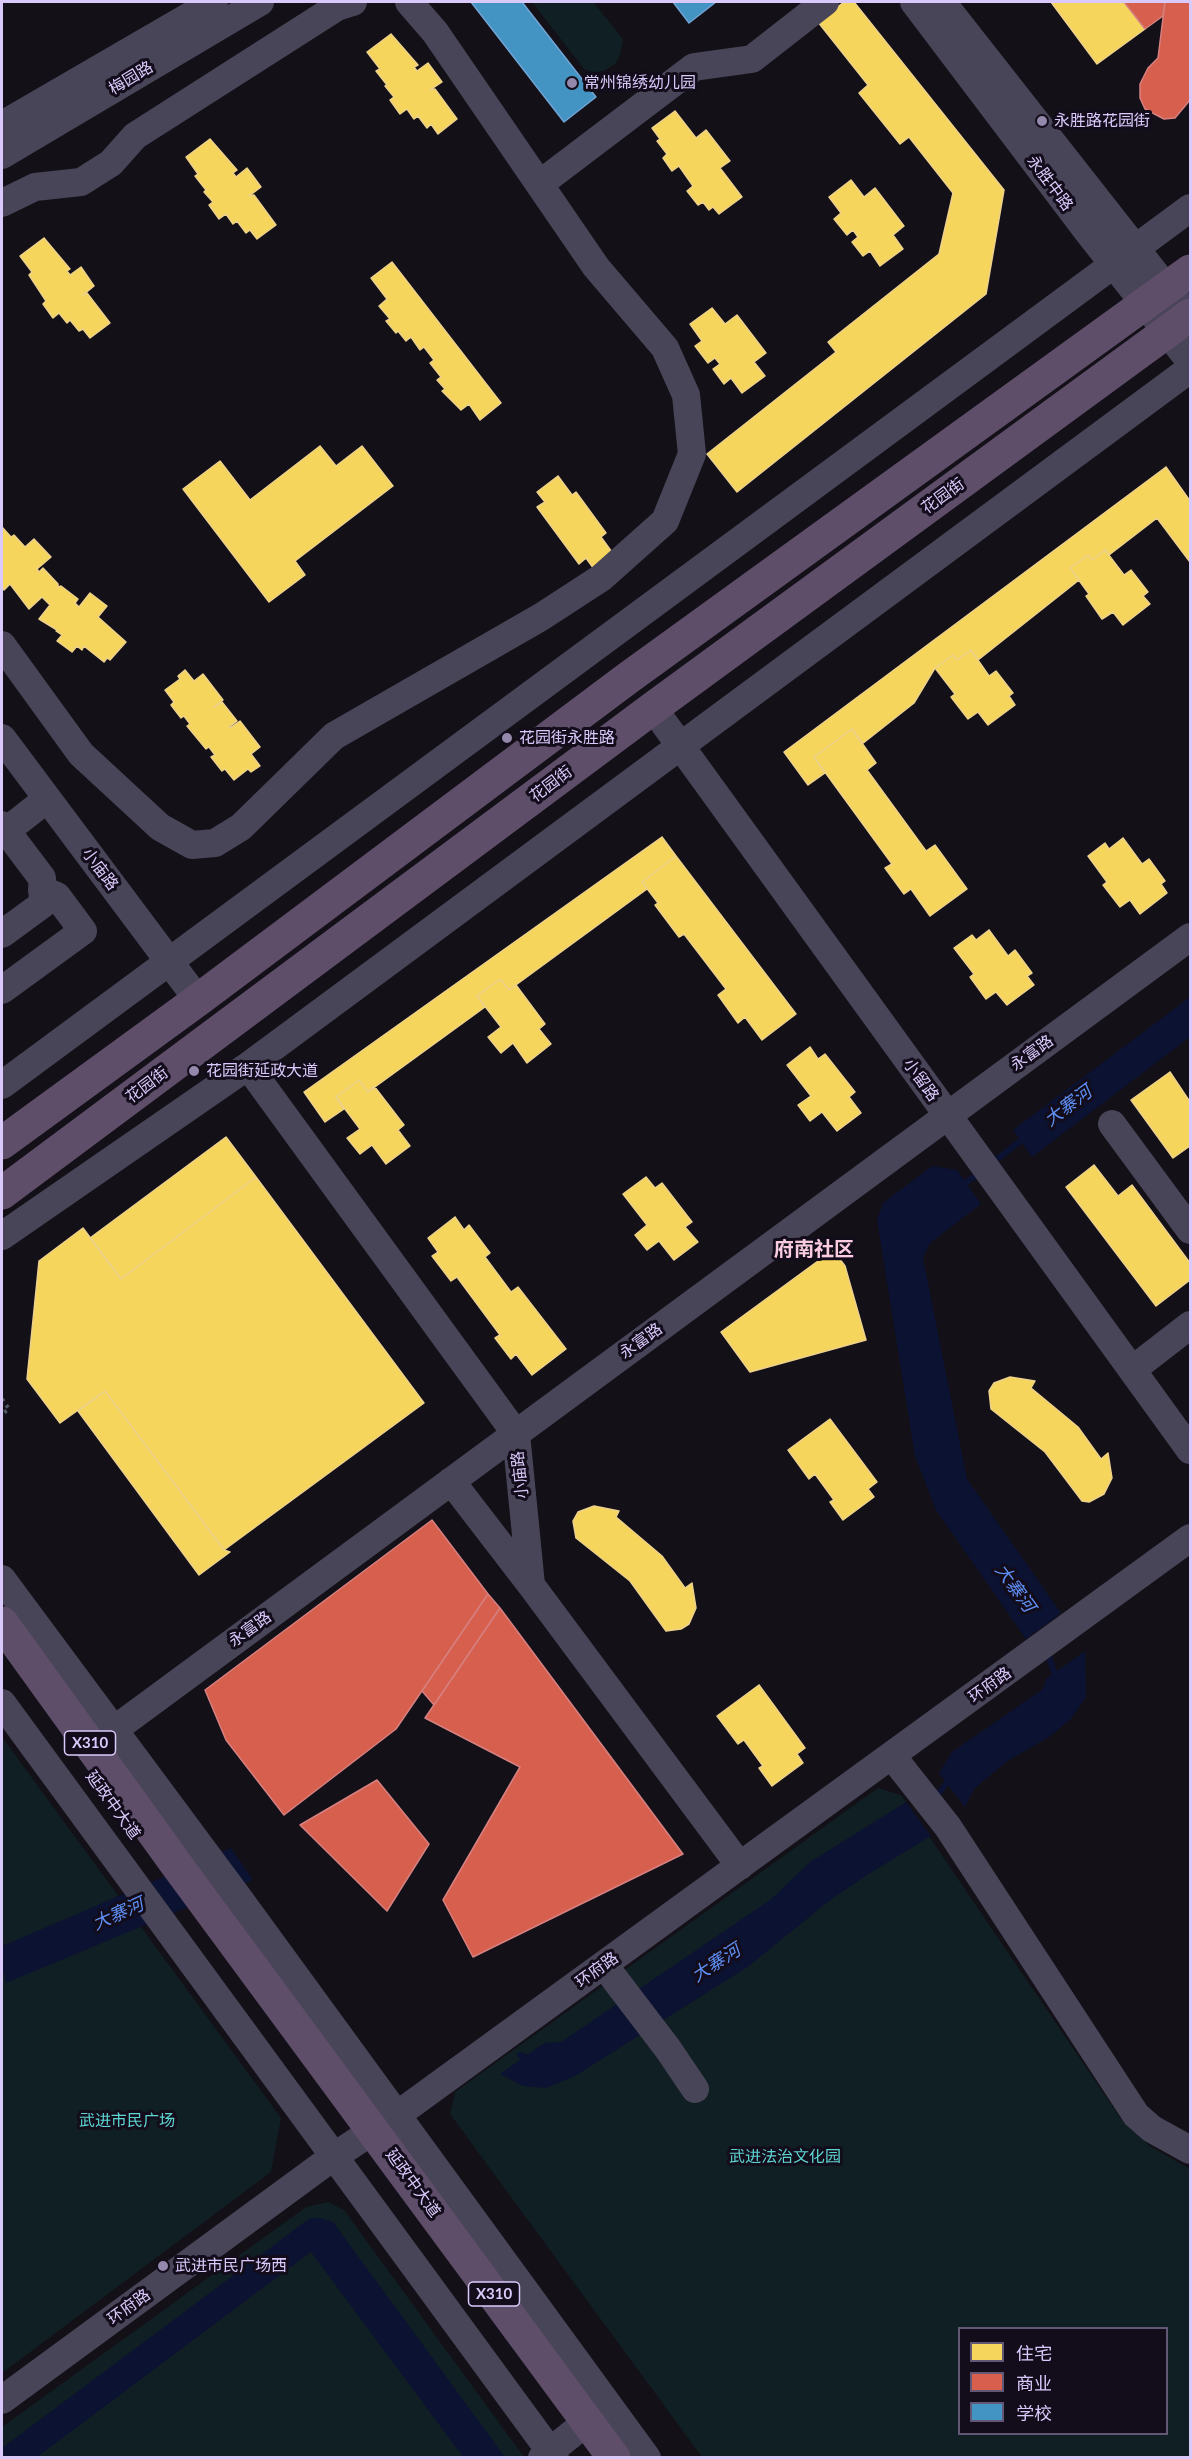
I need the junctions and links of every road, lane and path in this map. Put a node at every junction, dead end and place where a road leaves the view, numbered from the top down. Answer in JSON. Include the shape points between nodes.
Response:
{"nodes":[{"id":1,"x":214,"y":2,"type":"edge"},
{"id":2,"x":260,"y":2,"type":"edge"},
{"id":3,"x":353,"y":2,"type":"edge"},
{"id":4,"x":409,"y":2,"type":"edge"},
{"id":5,"x":825,"y":2,"type":"edge"},
{"id":6,"x":914,"y":2,"type":"edge"},
{"id":7,"x":942,"y":2,"type":"edge"},
{"id":8,"x":2,"y":125,"type":"edge"},
{"id":9,"x":2,"y":155,"type":"edge"},
{"id":10,"x":541,"y":183,"type":"junction"},
{"id":11,"x":2,"y":203,"type":"edge"},
{"id":12,"x":1191,"y":208,"type":"edge"},
{"id":13,"x":1124,"y":257,"type":"junction"},
{"id":14,"x":1167,"y":288,"type":"edge"},
{"id":15,"x":1185,"y":320,"type":"edge"},
{"id":16,"x":1191,"y":361,"type":"edge"},
{"id":17,"x":1191,"y":369,"type":"edge"},
{"id":18,"x":2,"y":645,"type":"edge"},
{"id":19,"x":653,"y":708,"type":"junction"},
{"id":20,"x":2,"y":738,"type":"edge"},
{"id":21,"x":681,"y":747,"type":"junction"},
{"id":22,"x":47,"y":800,"type":"junction"},
{"id":23,"x":4,"y":828,"type":"edge"},
{"id":24,"x":42,"y":890,"type":"junction"},
{"id":25,"x":2,"y":934,"type":"edge"},
{"id":26,"x":1191,"y":937,"type":"edge"},
{"id":27,"x":168,"y":961,"type":"junction"},
{"id":28,"x":2,"y":990,"type":"edge"},
{"id":29,"x":198,"y":1000,"type":"junction"},
{"id":30,"x":248,"y":1066,"type":"junction"},
{"id":31,"x":2,"y":1085,"type":"edge"},
{"id":32,"x":947,"y":1116,"type":"junction"},
{"id":33,"x":1112,"y":1124,"type":"dead end"},
{"id":34,"x":2,"y":1143,"type":"edge"},
{"id":35,"x":2,"y":1193,"type":"edge"},
{"id":36,"x":1191,"y":1230,"type":"edge"},
{"id":37,"x":2,"y":1236,"type":"edge"},
{"id":38,"x":1191,"y":1325,"type":"edge"},
{"id":39,"x":1132,"y":1370,"type":"junction"},
{"id":40,"x":2,"y":1399,"type":"edge"},
{"id":41,"x":2,"y":1414,"type":"edge"},
{"id":42,"x":516,"y":1434,"type":"junction"},
{"id":43,"x":1191,"y":1450,"type":"edge"},
{"id":44,"x":451,"y":1481,"type":"junction"},
{"id":45,"x":1191,"y":1538,"type":"edge"},
{"id":46,"x":2,"y":1579,"type":"edge"},
{"id":47,"x":531,"y":1585,"type":"junction"},
{"id":48,"x":2,"y":1623,"type":"edge"},
{"id":49,"x":2,"y":1654,"type":"edge"},
{"id":50,"x":2,"y":1703,"type":"edge"},
{"id":51,"x":103,"y":1738,"type":"junction"},
{"id":52,"x":892,"y":1756,"type":"junction"},
{"id":53,"x":167,"y":1865,"type":"junction"},
{"id":54,"x":740,"y":1866,"type":"junction"},
{"id":55,"x":202,"y":1912,"type":"junction"},
{"id":56,"x":604,"y":1965,"type":"junction"},
{"id":57,"x":695,"y":2089,"type":"dead end"},
{"id":58,"x":366,"y":2135,"type":"junction"},
{"id":59,"x":1191,"y":2150,"type":"edge"},
{"id":60,"x":2,"y":2400,"type":"edge"},
{"id":61,"x":562,"y":2451,"type":"edge"},
{"id":62,"x":614,"y":2457,"type":"edge"},
{"id":63,"x":647,"y":2457,"type":"edge"}],
"edges":[{"from":1,"to":8,"type":"street","name":"梅园路"},
{"from":2,"to":9,"type":"street","name":"梅园路"},
{"from":3,"to":11,"type":"street","via":[[337,7],[135,136],[111,163],[81,182],[35,187]]},
{"from":4,"to":10,"type":"street","via":[[435,32]]},
{"from":5,"to":10,"type":"street","via":[[752,59],[694,67]]},
{"from":6,"to":13,"type":"street","name":"永胜中路"},
{"from":7,"to":13,"type":"street","name":"永胜中路"},
{"from":10,"to":18,"type":"street","via":[[596,267],[665,348],[686,395],[692,454],[665,521],[602,578],[334,736],[241,827],[216,843],[192,845],[160,827],[107,779],[81,754]]},
{"from":12,"to":13,"type":"street"},
{"from":13,"to":14,"type":"street","name":"永胜中路"},
{"from":13,"to":27,"type":"street"},
{"from":14,"to":15,"type":"street","name":"永胜中路"},
{"from":14,"to":29,"type":"main road","via":[[628,678]]},
{"from":15,"to":16,"type":"street","name":"永胜中路"},
{"from":15,"to":19,"type":"main road","name":"花园街"},
{"from":17,"to":21,"type":"street"},
{"from":19,"to":21,"type":"street","name":"小留路"},
{"from":19,"to":35,"type":"main road","name":"花园街"},
{"from":20,"to":22,"type":"street","name":"小庙路"},
{"from":21,"to":30,"type":"street"},
{"from":21,"to":32,"type":"street","name":"小留路"},
{"from":22,"to":23,"type":"street"},
{"from":22,"to":27,"type":"street","name":"小庙路"},
{"from":23,"to":24,"type":"street","via":[[42,878]]},
{"from":24,"to":25,"type":"street","via":[[43,904]]},
{"from":24,"to":28,"type":"street","via":[[57,896],[83,931]]},
{"from":26,"to":32,"type":"street","name":"永富路"},
{"from":27,"to":29,"type":"street","name":"小庙路"},
{"from":27,"to":31,"type":"street"},
{"from":29,"to":34,"type":"main road"},
{"from":30,"to":37,"type":"street"},
{"from":30,"to":42,"type":"street","name":"小庙路"},
{"from":32,"to":39,"type":"street","name":"小留路"},
{"from":32,"to":42,"type":"street","name":"永富路"},
{"from":33,"to":36,"type":"street"},
{"from":38,"to":39,"type":"street"},
{"from":39,"to":43,"type":"street","name":"小留路"},
{"from":40,"to":41,"type":"path","via":[[9,1409]]},
{"from":42,"to":44,"type":"street","name":"永富路"},
{"from":42,"to":47,"type":"street","name":"小庙路"},
{"from":44,"to":47,"type":"street"},
{"from":44,"to":51,"type":"street","name":"永富路"},
{"from":45,"to":52,"type":"street","name":"环府路"},
{"from":46,"to":51,"type":"street"},
{"from":47,"to":54,"type":"street"},
{"from":48,"to":51,"type":"main road","name":"延政中大道","number":"X310"},
{"from":49,"to":53,"type":"main road","name":"延政中大道","number":"X310"},
{"from":50,"to":53,"type":"street"},
{"from":51,"to":53,"type":"main road","name":"延政中大道","number":"X310"},
{"from":52,"to":54,"type":"street","name":"环府路"},
{"from":52,"to":59,"type":"street","via":[[948,1827],[1136,2115],[1152,2129]]},
{"from":53,"to":55,"type":"main road","number":"X310"},
{"from":53,"to":55,"type":"street"},
{"from":54,"to":56,"type":"street","name":"环府路"},
{"from":55,"to":58,"type":"main road","name":"延政中大道","number":"X310"},
{"from":55,"to":58,"type":"street"},
{"from":56,"to":57,"type":"street"},
{"from":56,"to":58,"type":"street","name":"环府路"},
{"from":58,"to":60,"type":"street","name":"环府路"},
{"from":58,"to":61,"type":"main road","name":"延政中大道","number":"X310"},
{"from":58,"to":62,"type":"main road","name":"延政中大道","number":"X310"},
{"from":58,"to":63,"type":"street"}]}
